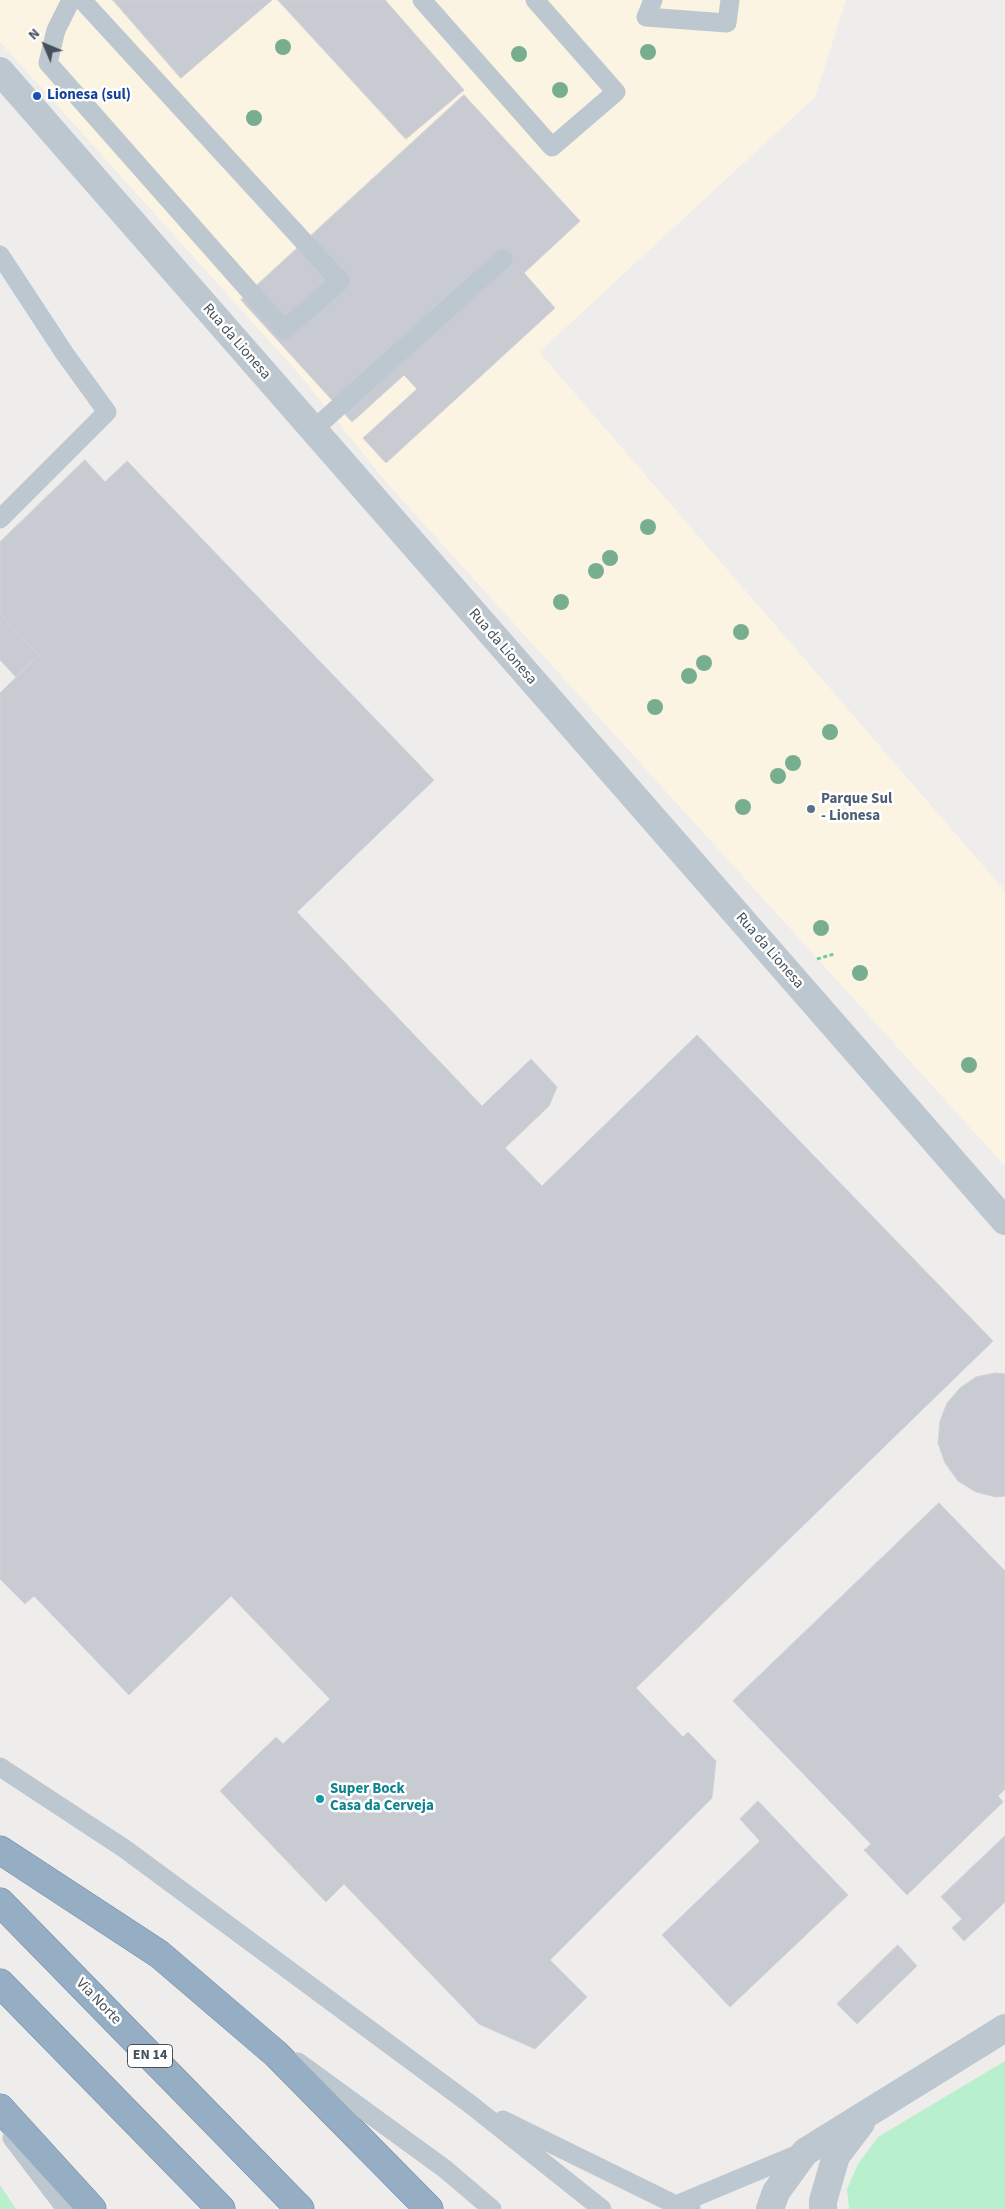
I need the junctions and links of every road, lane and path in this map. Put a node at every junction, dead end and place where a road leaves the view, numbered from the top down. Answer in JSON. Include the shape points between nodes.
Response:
{"nodes":[{"id":1,"x":71,"y":0,"type":"edge"},
{"id":2,"x":82,"y":0,"type":"edge"},
{"id":3,"x":422,"y":0,"type":"edge"},
{"id":4,"x":535,"y":0,"type":"edge"},
{"id":5,"x":653,"y":0,"type":"edge"},
{"id":6,"x":730,"y":0,"type":"edge"},
{"id":7,"x":0,"y":71,"type":"edge"},
{"id":8,"x":0,"y":255,"type":"edge"},
{"id":9,"x":503,"y":259,"type":"dead end"},
{"id":10,"x":313,"y":430,"type":"junction"},
{"id":11,"x":0,"y":519,"type":"edge"},
{"id":12,"x":1005,"y":1221,"type":"edge"},
{"id":13,"x":0,"y":1767,"type":"edge"},
{"id":14,"x":0,"y":1850,"type":"edge"},
{"id":15,"x":0,"y":1902,"type":"edge"},
{"id":16,"x":0,"y":1983,"type":"edge"},
{"id":17,"x":211,"y":1999,"type":"junction"},
{"id":18,"x":1005,"y":2028,"type":"edge"},
{"id":19,"x":470,"y":2104,"type":"junction"},
{"id":20,"x":0,"y":2108,"type":"edge"},
{"id":21,"x":871,"y":2110,"type":"junction"},
{"id":22,"x":0,"y":2121,"type":"edge"},
{"id":23,"x":805,"y":2152,"type":"junction"},
{"id":24,"x":684,"y":2207,"type":"edge"},
{"id":25,"x":66,"y":2209,"type":"edge"},
{"id":26,"x":92,"y":2209,"type":"edge"},
{"id":27,"x":221,"y":2209,"type":"edge"},
{"id":28,"x":300,"y":2209,"type":"edge"},
{"id":29,"x":429,"y":2209,"type":"edge"},
{"id":30,"x":492,"y":2209,"type":"edge"},
{"id":31,"x":602,"y":2209,"type":"edge"},
{"id":32,"x":770,"y":2209,"type":"edge"},
{"id":33,"x":824,"y":2209,"type":"edge"}],
"edges":[{"from":1,"to":2,"type":"lane","via":[[56,30],[48,63],[284,330],[340,281]]},
{"from":3,"to":4,"type":"lane","via":[[552,148],[616,92]]},
{"from":5,"to":6,"type":"lane","via":[[646,17],[727,23]]},
{"from":7,"to":10,"type":"street","name":"Rua da Lionesa"},
{"from":8,"to":11,"type":"lane","via":[[107,412]]},
{"from":9,"to":10,"type":"lane"},
{"from":10,"to":12,"type":"street","name":"Rua da Lionesa"},
{"from":13,"to":19,"type":"lane","via":[[126,1849]]},
{"from":14,"to":17,"type":"highway","via":[[159,1954]]},
{"from":15,"to":28,"type":"highway","name":"Via Norte","number":"EN 14"},
{"from":16,"to":27,"type":"highway"},
{"from":17,"to":29,"type":"highway","via":[[276,2054]]},
{"from":17,"to":30,"type":"lane","via":[[446,2169]]},
{"from":18,"to":21,"type":"street"},
{"from":19,"to":24,"type":"lane"},
{"from":19,"to":31,"type":"lane"},
{"from":20,"to":26,"type":"highway"},
{"from":21,"to":23,"type":"street"},
{"from":21,"to":33,"type":"street","via":[[836,2156],[826,2186]]},
{"from":22,"to":25,"type":"lane"},
{"from":23,"to":24,"type":"lane"},
{"from":23,"to":32,"type":"street","via":[[776,2192]]}]}
